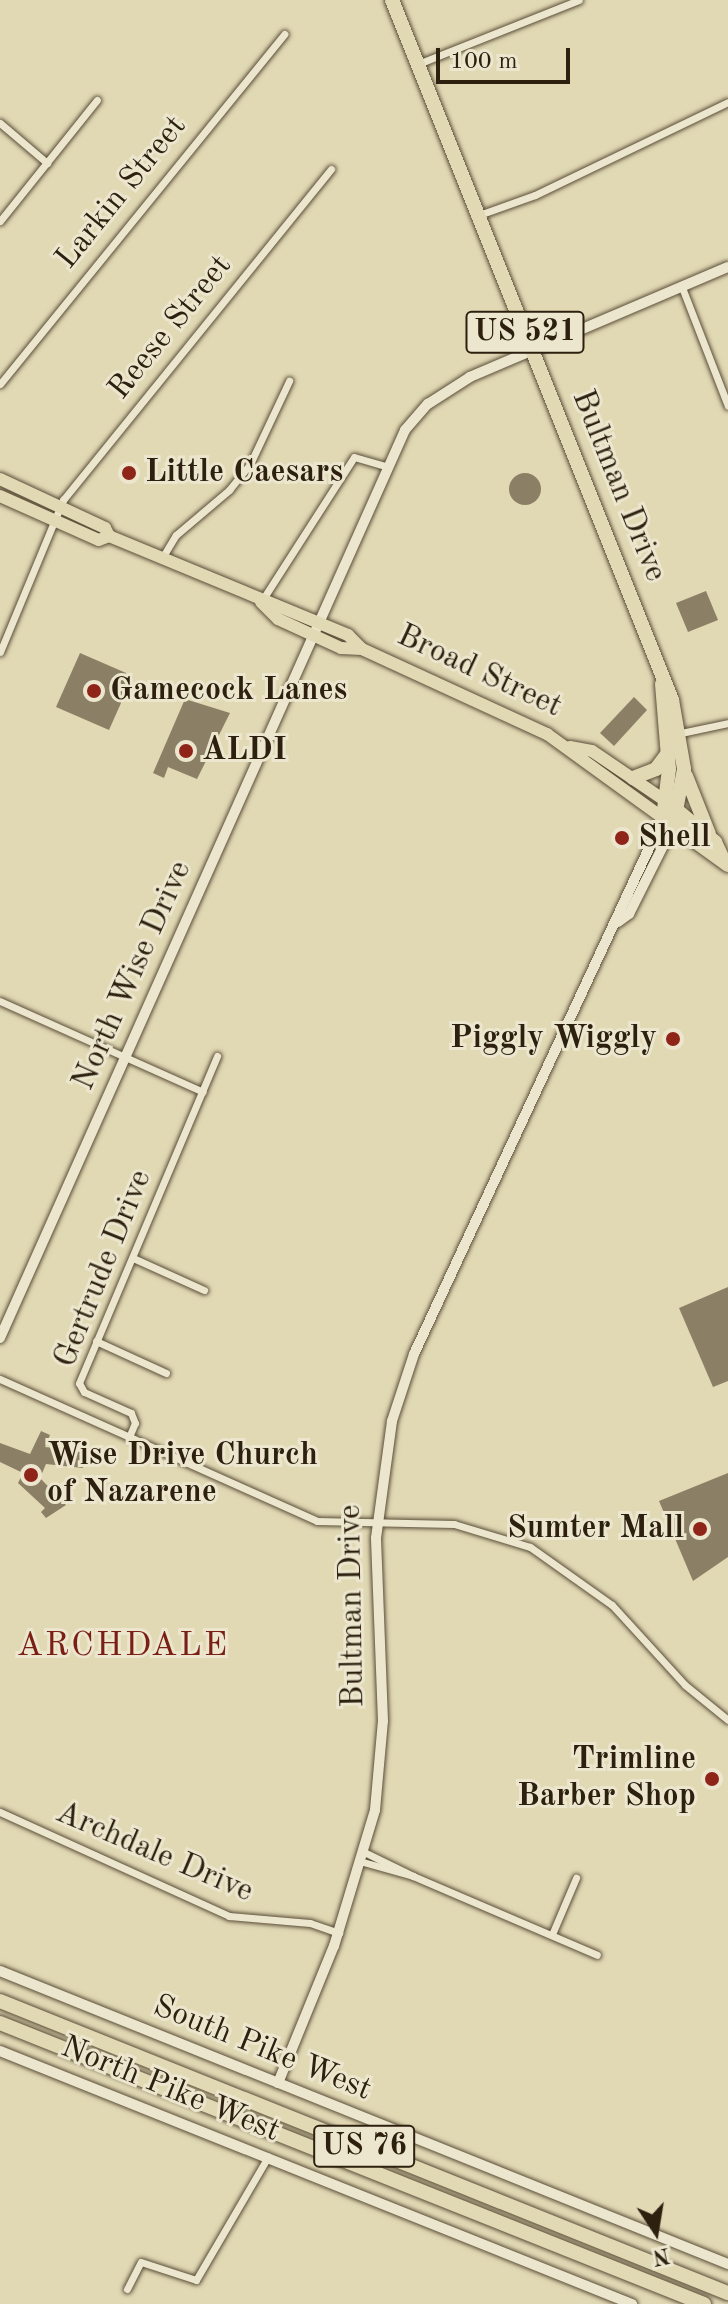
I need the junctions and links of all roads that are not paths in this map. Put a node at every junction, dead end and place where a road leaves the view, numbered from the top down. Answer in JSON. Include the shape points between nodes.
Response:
{"nodes":[{"id":1,"x":392,"y":0,"type":"edge"},
{"id":2,"x":579,"y":0,"type":"edge"},
{"id":3,"x":284,"y":34,"type":"dead end"},
{"id":4,"x":418,"y":64,"type":"junction"},
{"id":5,"x":97,"y":100,"type":"dead end"},
{"id":6,"x":728,"y":102,"type":"edge"},
{"id":7,"x":0,"y":123,"type":"edge"},
{"id":8,"x":47,"y":163,"type":"junction"},
{"id":9,"x":331,"y":169,"type":"dead end"},
{"id":10,"x":478,"y":215,"type":"junction"},
{"id":11,"x":0,"y":221,"type":"edge"},
{"id":12,"x":728,"y":267,"type":"edge"},
{"id":13,"x":683,"y":290,"type":"junction"},
{"id":14,"x":533,"y":351,"type":"junction"},
{"id":15,"x":289,"y":381,"type":"dead end"},
{"id":16,"x":0,"y":384,"type":"edge"},
{"id":17,"x":728,"y":406,"type":"edge"},
{"id":18,"x":385,"y":466,"type":"junction"},
{"id":19,"x":0,"y":479,"type":"edge"},
{"id":20,"x":0,"y":496,"type":"edge"},
{"id":21,"x":61,"y":507,"type":"junction"},
{"id":22,"x":57,"y":521,"type":"junction"},
{"id":23,"x":109,"y":536,"type":"junction"},
{"id":24,"x":162,"y":558,"type":"junction"},
{"id":25,"x":261,"y":602,"type":"junction"},
{"id":26,"x":316,"y":620,"type":"junction"},
{"id":27,"x":310,"y":633,"type":"junction"},
{"id":28,"x":362,"y":649,"type":"junction"},
{"id":29,"x":0,"y":652,"type":"edge"},
{"id":30,"x":728,"y":723,"type":"edge"},
{"id":31,"x":672,"y":735,"type":"junction"},
{"id":32,"x":570,"y":747,"type":"junction"},
{"id":33,"x":668,"y":753,"type":"junction"},
{"id":34,"x":684,"y":769,"type":"junction"},
{"id":35,"x":633,"y":778,"type":"junction"},
{"id":36,"x":673,"y":807,"type":"junction"},
{"id":37,"x":668,"y":822,"type":"junction"},
{"id":38,"x":711,"y":839,"type":"junction"},
{"id":39,"x":726,"y":863,"type":"edge"},
{"id":40,"x":0,"y":1001,"type":"edge"},
{"id":41,"x":217,"y":1056,"type":"dead end"},
{"id":42,"x":126,"y":1058,"type":"junction"},
{"id":43,"x":203,"y":1092,"type":"junction"},
{"id":44,"x":133,"y":1258,"type":"junction"},
{"id":45,"x":204,"y":1290,"type":"dead end"},
{"id":46,"x":0,"y":1338,"type":"edge"},
{"id":47,"x":96,"y":1341,"type":"junction"},
{"id":48,"x":166,"y":1373,"type":"dead end"},
{"id":49,"x":0,"y":1379,"type":"edge"},
{"id":50,"x":129,"y":1437,"type":"junction"},
{"id":51,"x":377,"y":1523,"type":"junction"},
{"id":52,"x":728,"y":1720,"type":"edge"},
{"id":53,"x":0,"y":1812,"type":"edge"},
{"id":54,"x":364,"y":1857,"type":"junction"},
{"id":55,"x":576,"y":1878,"type":"dead end"},
{"id":56,"x":553,"y":1932,"type":"junction"},
{"id":57,"x":339,"y":1933,"type":"junction"},
{"id":58,"x":597,"y":1955,"type":"dead end"},
{"id":59,"x":0,"y":1971,"type":"edge"},
{"id":60,"x":0,"y":2001,"type":"edge"},
{"id":61,"x":0,"y":2023,"type":"edge"},
{"id":62,"x":0,"y":2051,"type":"edge"},
{"id":63,"x":278,"y":2083,"type":"junction"},
{"id":64,"x":268,"y":2157,"type":"junction"},
{"id":65,"x":728,"y":2264,"type":"edge"},
{"id":66,"x":127,"y":2289,"type":"dead end"},
{"id":67,"x":728,"y":2293,"type":"edge"},
{"id":68,"x":632,"y":2304,"type":"edge"},
{"id":69,"x":704,"y":2304,"type":"edge"}],
"edges":[{"from":1,"to":4,"type":"highway","name":"Bultman Drive","number":"US 521"},
{"from":2,"to":4,"type":"street"},
{"from":3,"to":16,"type":"street","name":"Larkin Street"},
{"from":4,"to":10,"type":"highway","name":"Bultman Drive","number":"US 521"},
{"from":5,"to":8,"type":"street"},
{"from":6,"to":10,"type":"street","via":[[535,195]]},
{"from":7,"to":8,"type":"street"},
{"from":8,"to":11,"type":"street"},
{"from":9,"to":21,"type":"street","name":"Reese Street"},
{"from":10,"to":14,"type":"highway","name":"Bultman Drive","number":"US 521"},
{"from":12,"to":13,"type":"street","name":"North Wise Drive"},
{"from":13,"to":14,"type":"street","name":"North Wise Drive"},
{"from":13,"to":17,"type":"street"},
{"from":14,"to":18,"type":"street","name":"North Wise Drive","via":[[437,396],[405,430]]},
{"from":14,"to":31,"type":"highway","name":"Bultman Drive","number":"US 521","via":[[662,683]]},
{"from":15,"to":24,"type":"street","via":[[250,464],[229,490],[176,535]]},
{"from":18,"to":25,"type":"street","via":[[354,457]]},
{"from":18,"to":26,"type":"street","name":"North Wise Drive"},
{"from":19,"to":21,"type":"main road","name":"Broad Street"},
{"from":20,"to":22,"type":"main road","name":"Broad Street"},
{"from":21,"to":22,"type":"street","name":"Reese Street"},
{"from":21,"to":23,"type":"main road","name":"Broad Street"},
{"from":22,"to":23,"type":"main road","name":"Broad Street","via":[[99,540]]},
{"from":22,"to":29,"type":"street","name":"Reese Street"},
{"from":23,"to":24,"type":"main road","name":"Broad Street"},
{"from":24,"to":25,"type":"main road","name":"Broad Street"},
{"from":25,"to":26,"type":"main road","name":"Broad Street"},
{"from":25,"to":27,"type":"main road","name":"Broad Street","via":[[278,619]]},
{"from":26,"to":27,"type":"street","name":"North Wise Drive"},
{"from":26,"to":28,"type":"main road","name":"Broad Street"},
{"from":27,"to":28,"type":"main road","name":"Broad Street","via":[[341,648]]},
{"from":27,"to":42,"type":"street","name":"North Wise Drive"},
{"from":28,"to":32,"type":"main road","name":"Broad Street"},
{"from":30,"to":31,"type":"street"},
{"from":31,"to":33,"type":"highway","name":"Bultman Drive","number":"US 521"},
{"from":31,"to":34,"type":"highway","name":"Bultman Drive","number":"US 521"},
{"from":32,"to":35,"type":"main road","name":"Broad Street","via":[[592,751]]},
{"from":32,"to":37,"type":"main road","name":"Broad Street"},
{"from":33,"to":35,"type":"highway","via":[[656,769]]},
{"from":33,"to":36,"type":"highway","name":"Bultman Drive","number":"US 521"},
{"from":34,"to":36,"type":"highway","name":"Bultman Drive"},
{"from":34,"to":38,"type":"highway","number":"US 521"},
{"from":35,"to":36,"type":"main road","name":"Broad Street"},
{"from":36,"to":37,"type":"highway","name":"Bultman Drive"},
{"from":36,"to":38,"type":"highway","name":"Broad Street"},
{"from":37,"to":39,"type":"highway","name":"Broad Street","number":"US 521"},
{"from":37,"to":51,"type":"street","name":"Bultman Drive","via":[[629,914],[618,922],[414,1354],[392,1421]]},
{"from":38,"to":39,"type":"highway","name":"Broad Street","number":"US 521"},
{"from":40,"to":42,"type":"street"},
{"from":41,"to":43,"type":"street","name":"Gertrude Drive"},
{"from":42,"to":43,"type":"street"},
{"from":42,"to":46,"type":"street","name":"North Wise Drive"},
{"from":43,"to":44,"type":"street","name":"Gertrude Drive"},
{"from":44,"to":45,"type":"street"},
{"from":44,"to":47,"type":"street","name":"Gertrude Drive"},
{"from":47,"to":48,"type":"street"},
{"from":47,"to":50,"type":"street","name":"Gertrude Drive","via":[[80,1388],[131,1413],[135,1423]]},
{"from":49,"to":50,"type":"street"},
{"from":50,"to":51,"type":"street","via":[[317,1521]]},
{"from":51,"to":52,"type":"street","via":[[471,1527],[546,1555],[612,1605],[685,1685]]},
{"from":51,"to":54,"type":"street","name":"Bultman Drive","via":[[383,1721]]},
{"from":53,"to":57,"type":"street","name":"Archdale Drive","via":[[229,1916],[310,1923]]},
{"from":54,"to":56,"type":"street"},
{"from":54,"to":57,"type":"street","name":"Bultman Drive"},
{"from":55,"to":56,"type":"street"},
{"from":56,"to":58,"type":"street"},
{"from":57,"to":63,"type":"street","name":"Bultman Drive"},
{"from":59,"to":63,"type":"street","name":"South Pike West"},
{"from":60,"to":67,"type":"highway","number":"US 76"},
{"from":61,"to":69,"type":"highway","number":"US 76"},
{"from":62,"to":64,"type":"street","name":"North Pike West"},
{"from":63,"to":65,"type":"street","name":"South Pike West"},
{"from":64,"to":66,"type":"street","via":[[196,2280],[141,2262]]},
{"from":64,"to":68,"type":"street","name":"North Pike West"}]}
